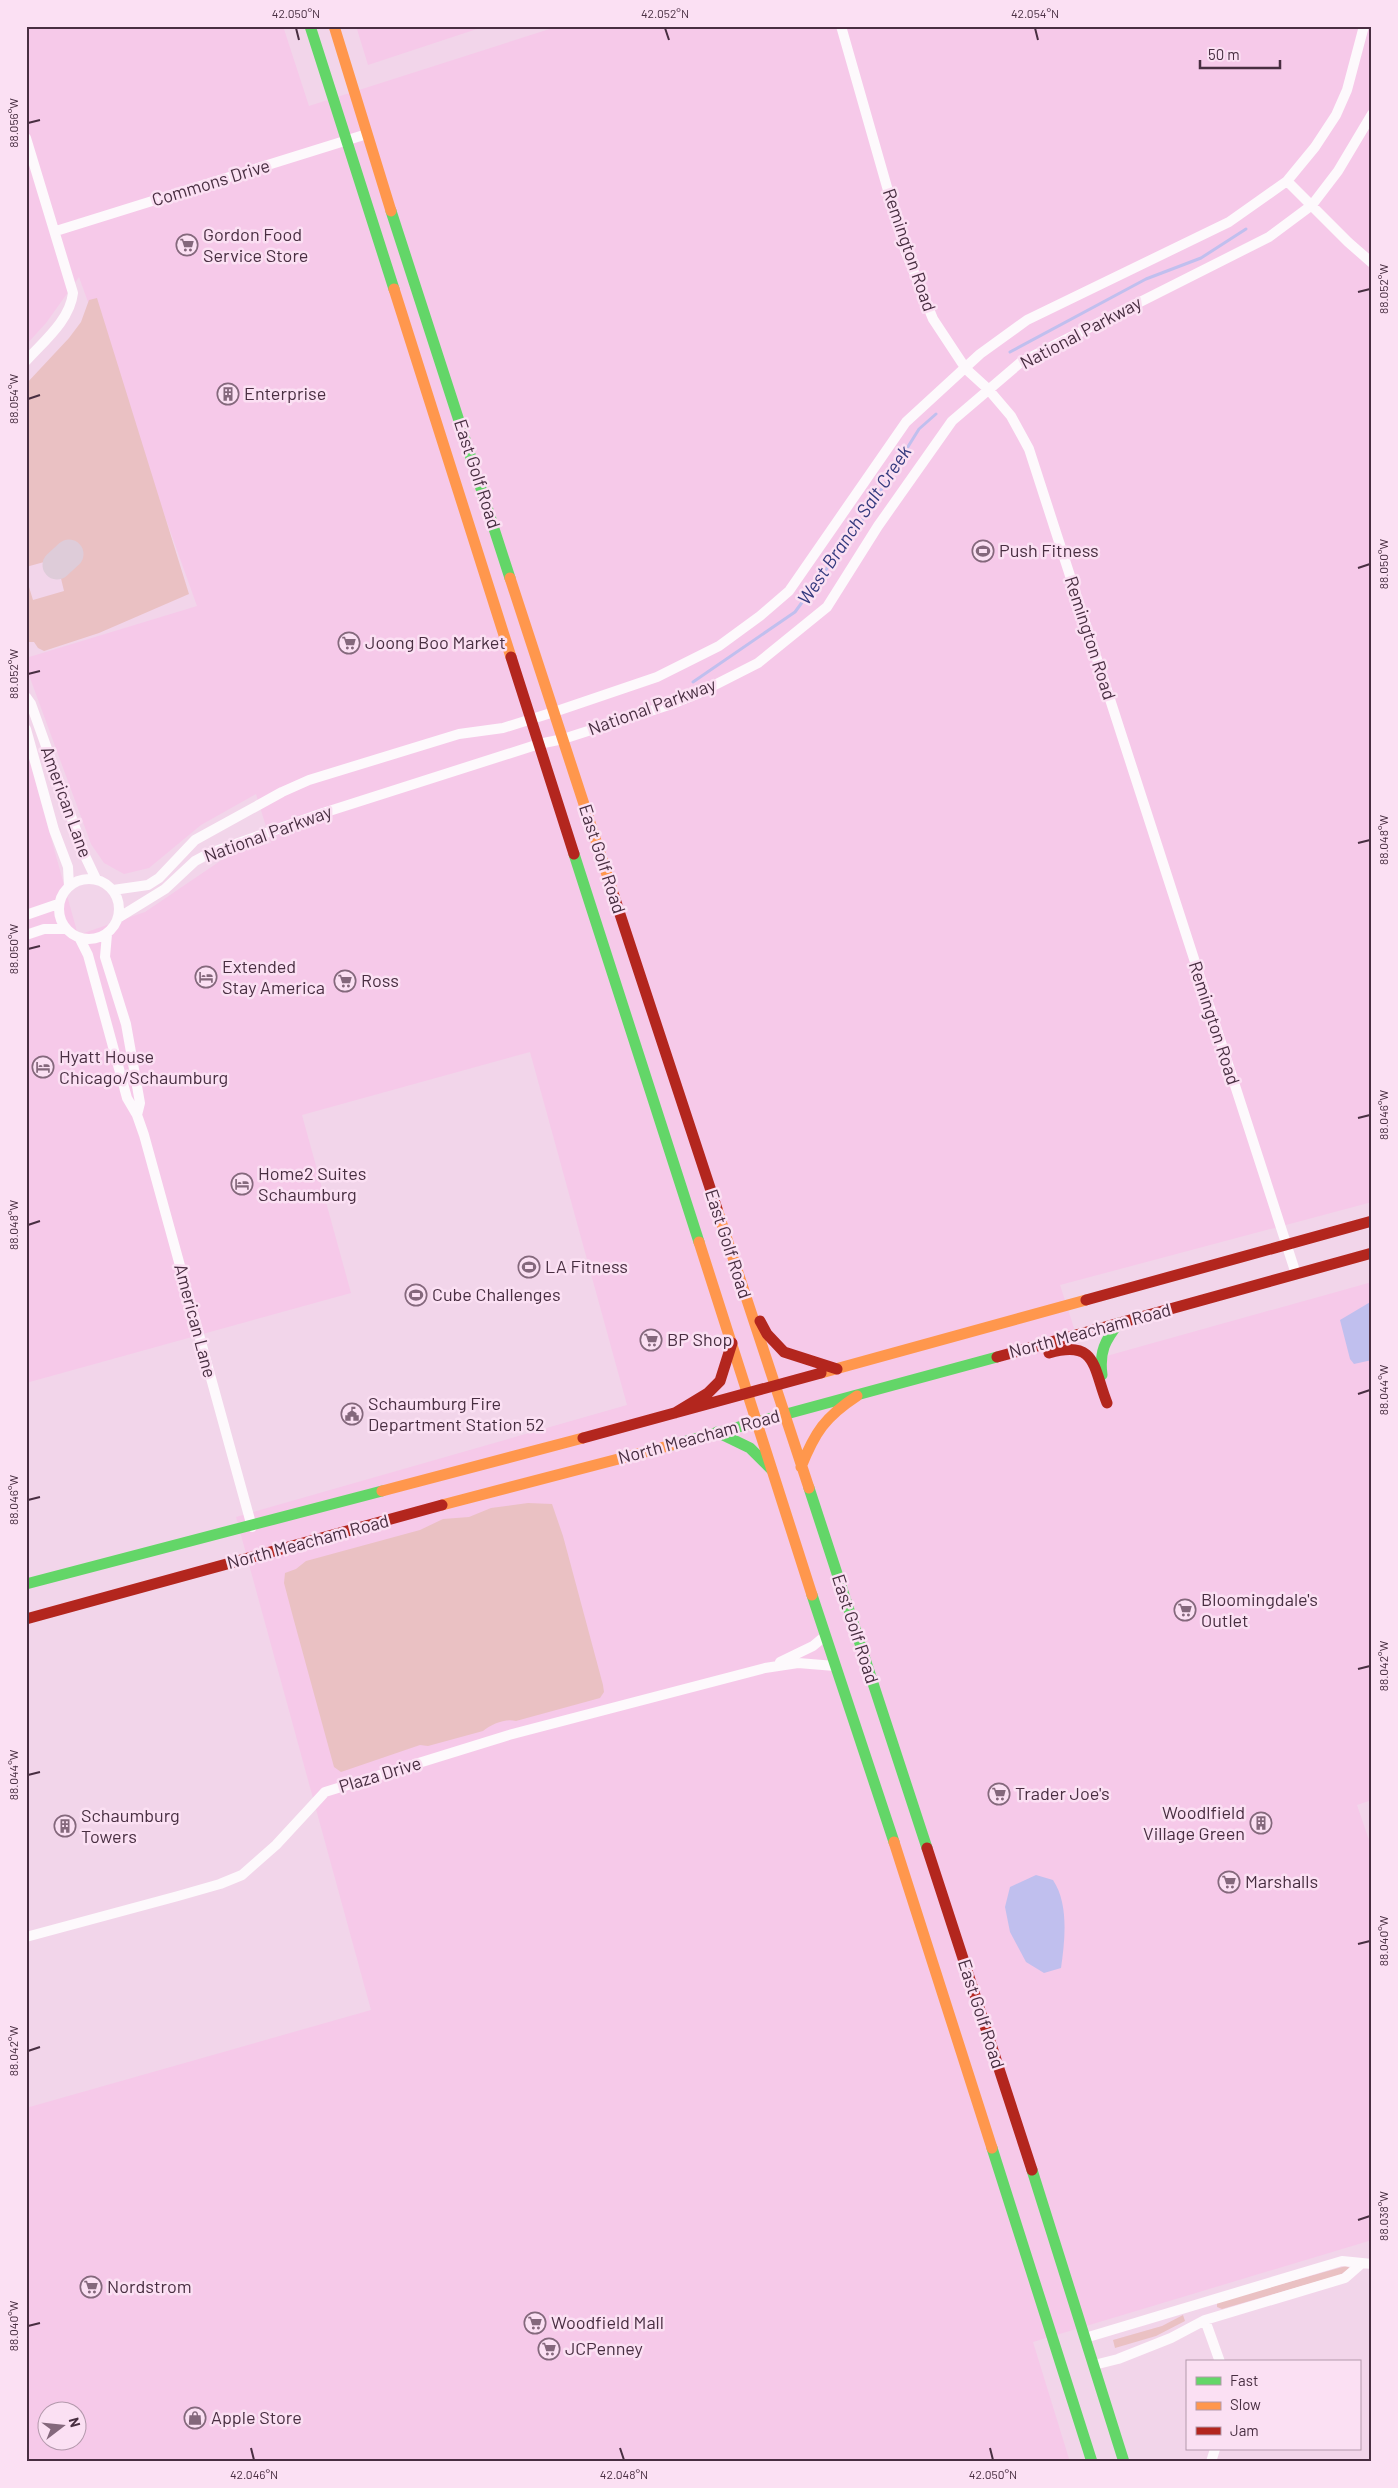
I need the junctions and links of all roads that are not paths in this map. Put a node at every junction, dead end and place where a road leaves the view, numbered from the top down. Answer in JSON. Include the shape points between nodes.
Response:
{"nodes":[{"id":1,"x":310,"y":26,"type":"edge"},
{"id":2,"x":334,"y":26,"type":"edge"},
{"id":3,"x":842,"y":26,"type":"edge"},
{"id":4,"x":1364,"y":26,"type":"edge"},
{"id":5,"x":1372,"y":114,"type":"edge"},
{"id":6,"x":366,"y":134,"type":"junction"},
{"id":7,"x":26,"y":138,"type":"edge"},
{"id":8,"x":345,"y":141,"type":"junction"},
{"id":9,"x":1287,"y":181,"type":"junction"},
{"id":10,"x":1312,"y":205,"type":"junction"},
{"id":11,"x":56,"y":231,"type":"junction"},
{"id":12,"x":1372,"y":262,"type":"edge"},
{"id":13,"x":26,"y":361,"type":"edge"},
{"id":14,"x":966,"y":369,"type":"junction"},
{"id":15,"x":988,"y":389,"type":"junction"},
{"id":16,"x":26,"y":697,"type":"edge"},
{"id":17,"x":554,"y":712,"type":"junction"},
{"id":18,"x":530,"y":718,"type":"junction"},
{"id":19,"x":26,"y":729,"type":"edge"},
{"id":20,"x":562,"y":738,"type":"junction"},
{"id":21,"x":539,"y":744,"type":"junction"},
{"id":22,"x":96,"y":879,"type":"junction"},
{"id":23,"x":68,"y":886,"type":"junction"},
{"id":24,"x":112,"y":890,"type":"junction"},
{"id":25,"x":58,"y":904,"type":"junction"},
{"id":26,"x":26,"y":915,"type":"edge"},
{"id":27,"x":118,"y":918,"type":"junction"},
{"id":28,"x":65,"y":929,"type":"junction"},
{"id":29,"x":107,"y":934,"type":"junction"},
{"id":30,"x":26,"y":935,"type":"edge"},
{"id":31,"x":80,"y":938,"type":"junction"},
{"id":32,"x":138,"y":1115,"type":"junction"},
{"id":33,"x":1372,"y":1221,"type":"edge"},
{"id":34,"x":1286,"y":1246,"type":"junction"},
{"id":35,"x":1372,"y":1253,"type":"edge"},
{"id":36,"x":1296,"y":1274,"type":"junction"},
{"id":37,"x":744,"y":1293,"type":"junction"},
{"id":38,"x":1119,"y":1323,"type":"junction"},
{"id":39,"x":732,"y":1343,"type":"junction"},
{"id":40,"x":955,"y":1368,"type":"junction"},
{"id":41,"x":837,"y":1369,"type":"junction"},
{"id":42,"x":774,"y":1386,"type":"junction"},
{"id":43,"x":749,"y":1393,"type":"junction"},
{"id":44,"x":857,"y":1396,"type":"junction"},
{"id":45,"x":675,"y":1413,"type":"junction"},
{"id":46,"x":784,"y":1415,"type":"junction"},
{"id":47,"x":758,"y":1423,"type":"junction"},
{"id":48,"x":717,"y":1432,"type":"junction"},
{"id":49,"x":801,"y":1467,"type":"junction"},
{"id":50,"x":773,"y":1471,"type":"junction"},
{"id":51,"x":252,"y":1527,"type":"junction"},
{"id":52,"x":26,"y":1584,"type":"edge"},
{"id":53,"x":26,"y":1619,"type":"edge"},
{"id":54,"x":825,"y":1636,"type":"junction"},
{"id":55,"x":835,"y":1666,"type":"junction"},
{"id":56,"x":765,"y":1668,"type":"junction"},
{"id":57,"x":26,"y":1937,"type":"edge"},
{"id":58,"x":1367,"y":2264,"type":"edge"},
{"id":59,"x":1205,"y":2320,"type":"junction"},
{"id":60,"x":1085,"y":2338,"type":"junction"},
{"id":61,"x":1219,"y":2360,"type":"edge"},
{"id":62,"x":1094,"y":2365,"type":"junction"},
{"id":63,"x":1215,"y":2450,"type":"edge"},
{"id":64,"x":1092,"y":2462,"type":"edge"},
{"id":65,"x":1124,"y":2462,"type":"edge"},
{"id":66,"x":1211,"y":2462,"type":"edge"}],
"edges":[{"from":1,"to":8,"type":"main road","name":"East Golf Road"},
{"from":2,"to":6,"type":"main road","name":"East Golf Road"},
{"from":3,"to":14,"type":"street","name":"Remington Road","via":[[905,250],[933,319]]},
{"from":4,"to":9,"type":"street","name":"National Parkway","via":[[1347,90],[1336,115]]},
{"from":5,"to":10,"type":"street","name":"National Parkway","via":[[1338,171]]},
{"from":6,"to":8,"type":"street","name":"Commons Drive"},
{"from":6,"to":17,"type":"main road","name":"East Golf Road"},
{"from":7,"to":11,"type":"street"},
{"from":8,"to":11,"type":"street","name":"Commons Drive"},
{"from":8,"to":18,"type":"main road","name":"East Golf Road"},
{"from":9,"to":10,"type":"street"},
{"from":9,"to":14,"type":"street","name":"National Parkway","via":[[1229,222],[1027,320],[980,354]]},
{"from":10,"to":12,"type":"street"},
{"from":10,"to":15,"type":"street","name":"National Parkway","via":[[1268,237],[1021,362]]},
{"from":11,"to":13,"type":"street","via":[[73,293],[72,305]]},
{"from":14,"to":15,"type":"street","name":"Remington Road"},
{"from":14,"to":17,"type":"street","name":"National Parkway","via":[[906,422],[789,591],[760,616],[719,646],[657,677]]},
{"from":15,"to":20,"type":"street","name":"National Parkway","via":[[952,421],[878,526],[827,607],[758,663],[699,693]]},
{"from":15,"to":34,"type":"street","name":"Remington Road","via":[[1012,416],[1029,449]]},
{"from":16,"to":22,"type":"street","name":"American Lane"},
{"from":17,"to":18,"type":"street","name":"National Parkway"},
{"from":17,"to":20,"type":"main road","name":"East Golf Road"},
{"from":18,"to":21,"type":"main road","name":"East Golf Road"},
{"from":18,"to":24,"type":"street","name":"National Parkway","via":[[503,728],[459,734],[309,780],[195,840],[159,878],[148,884]]},
{"from":19,"to":23,"type":"street","name":"American Lane","via":[[54,830],[68,867]]},
{"from":20,"to":21,"type":"street","name":"National Parkway"},
{"from":20,"to":37,"type":"main road","name":"East Golf Road"},
{"from":21,"to":27,"type":"street","name":"National Parkway","via":[[210,853],[195,861],[165,889]]},
{"from":21,"to":39,"type":"main road","name":"East Golf Road"},
{"from":22,"to":23,"type":"street","via":[[86,878]]},
{"from":22,"to":24,"type":"street"},
{"from":23,"to":25,"type":"street"},
{"from":24,"to":27,"type":"street","via":[[119,908]]},
{"from":25,"to":26,"type":"street"},
{"from":25,"to":28,"type":"street","via":[[58,914]]},
{"from":27,"to":29,"type":"street"},
{"from":28,"to":30,"type":"street","via":[[44,929]]},
{"from":28,"to":31,"type":"street"},
{"from":29,"to":31,"type":"street","via":[[98,939]]},
{"from":29,"to":32,"type":"street","name":"American Lane","via":[[105,957],[126,1024],[140,1104]]},
{"from":31,"to":32,"type":"street","name":"American Lane","via":[[88,955],[127,1098]]},
{"from":32,"to":51,"type":"street","name":"American Lane"},
{"from":33,"to":34,"type":"main road","name":"North Meacham Road"},
{"from":34,"to":36,"type":"street","name":"Remington Road"},
{"from":34,"to":41,"type":"main road","name":"North Meacham Road"},
{"from":35,"to":36,"type":"main road","name":"North Meacham Road"},
{"from":36,"to":38,"type":"main road","name":"North Meacham Road"},
{"from":37,"to":41,"type":"main road","via":[[767,1334],[784,1352]]},
{"from":37,"to":42,"type":"main road","name":"East Golf Road"},
{"from":38,"to":40,"type":"main road","name":"North Meacham Road"},
{"from":38,"to":40,"type":"main road","via":[[1103,1343],[1099,1356],[1107,1403],[1091,1362],[1078,1349],[1068,1348],[976,1372]]},
{"from":39,"to":43,"type":"main road","name":"East Golf Road"},
{"from":39,"to":45,"type":"main road","via":[[720,1381],[708,1393]]},
{"from":40,"to":44,"type":"main road","name":"North Meacham Road"},
{"from":41,"to":42,"type":"main road","name":"North Meacham Road"},
{"from":42,"to":43,"type":"main road","name":"North Meacham Road"},
{"from":42,"to":46,"type":"main road","name":"East Golf Road"},
{"from":43,"to":45,"type":"main road","name":"North Meacham Road"},
{"from":43,"to":47,"type":"main road","name":"East Golf Road"},
{"from":44,"to":46,"type":"main road","name":"North Meacham Road"},
{"from":44,"to":49,"type":"main road","via":[[833,1411],[816,1429]]},
{"from":45,"to":51,"type":"main road","name":"North Meacham Road"},
{"from":46,"to":47,"type":"main road","name":"North Meacham Road"},
{"from":46,"to":49,"type":"main road","name":"East Golf Road"},
{"from":47,"to":48,"type":"main road","name":"North Meacham Road"},
{"from":47,"to":50,"type":"main road","name":"East Golf Road"},
{"from":48,"to":50,"type":"main road","via":[[750,1448]]},
{"from":48,"to":53,"type":"main road","name":"North Meacham Road"},
{"from":49,"to":60,"type":"main road","name":"East Golf Road"},
{"from":50,"to":54,"type":"main road","name":"East Golf Road"},
{"from":51,"to":52,"type":"main road","name":"North Meacham Road"},
{"from":54,"to":55,"type":"main road","name":"East Golf Road"},
{"from":54,"to":56,"type":"street","name":"Plaza Drive","via":[[800,1653]]},
{"from":55,"to":56,"type":"street","name":"Plaza Drive","via":[[798,1663]]},
{"from":55,"to":64,"type":"main road","name":"East Golf Road","via":[[904,1871]]},
{"from":56,"to":57,"type":"street","name":"Plaza Drive","via":[[509,1735],[325,1792],[276,1845],[242,1875],[178,1896]]},
{"from":58,"to":59,"type":"street","via":[[1345,2278]]},
{"from":58,"to":60,"type":"street","via":[[1342,2261]]},
{"from":59,"to":61,"type":"street"},
{"from":59,"to":62,"type":"street","via":[[1172,2338]]},
{"from":60,"to":62,"type":"main road","name":"East Golf Road"},
{"from":62,"to":65,"type":"main road","name":"East Golf Road"},
{"from":63,"to":66,"type":"street"}]}
